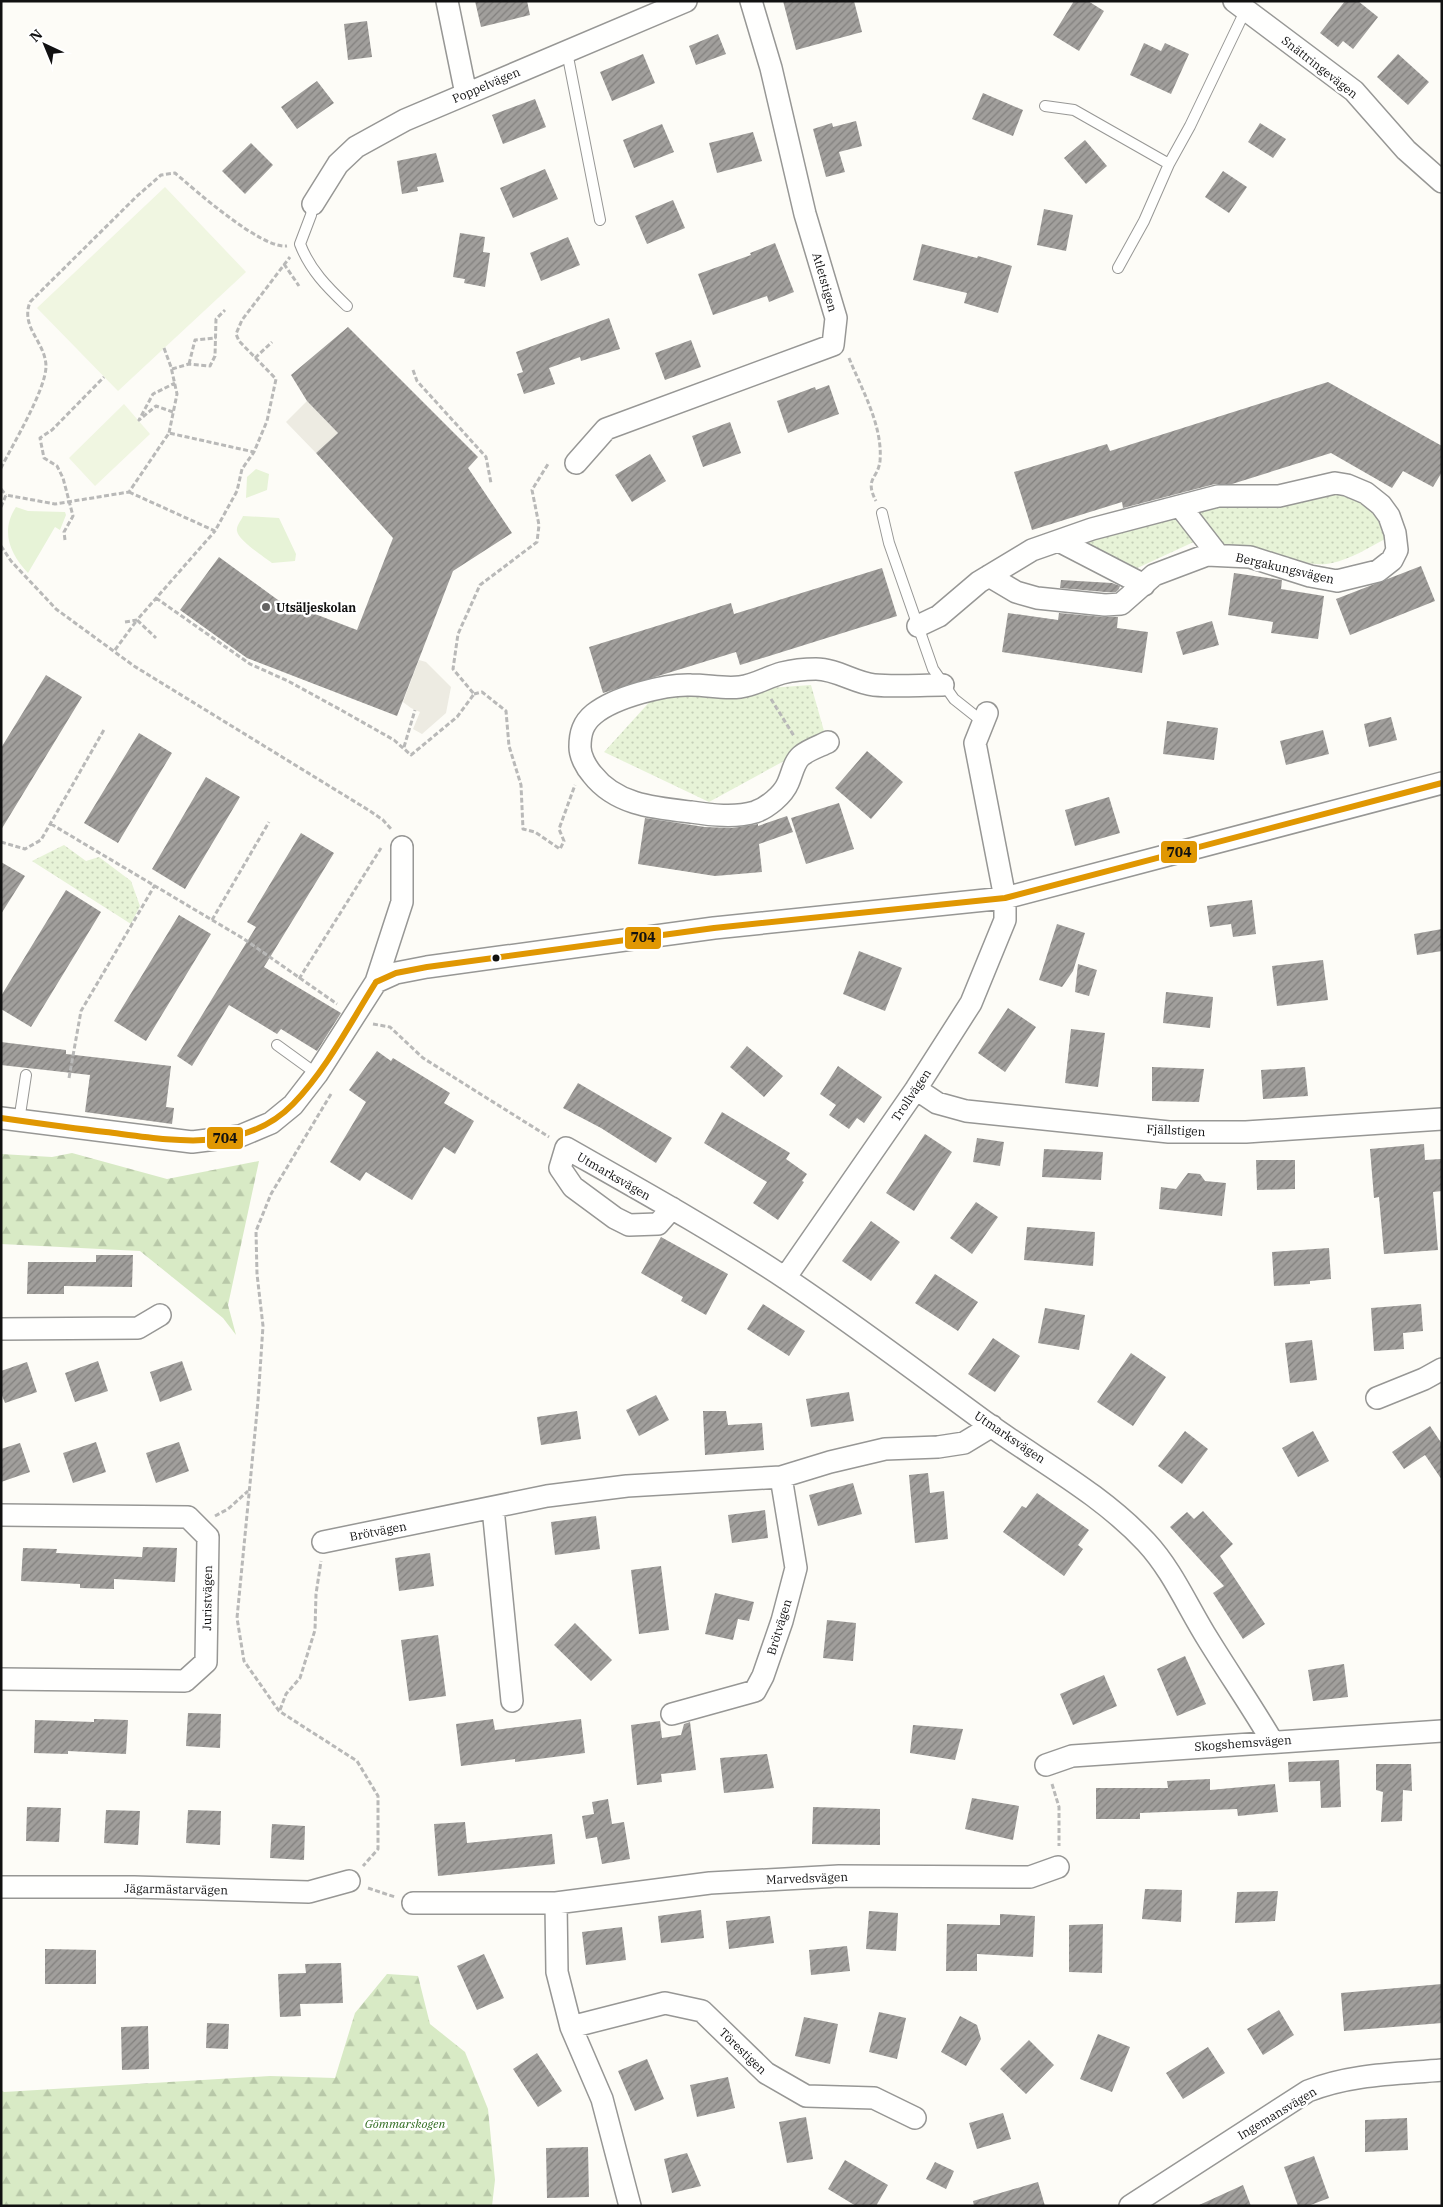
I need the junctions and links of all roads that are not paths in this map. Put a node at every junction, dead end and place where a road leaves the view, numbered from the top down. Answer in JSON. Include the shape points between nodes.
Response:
{"nodes":[{"id":1,"x":447,"y":1,"type":"edge"},
{"id":2,"x":686,"y":1,"type":"edge"},
{"id":3,"x":751,"y":1,"type":"edge"},
{"id":4,"x":1240,"y":5,"type":"edge"},
{"id":5,"x":567,"y":52,"type":"junction"},
{"id":6,"x":466,"y":94,"type":"junction"},
{"id":7,"x":1045,"y":106,"type":"dead end"},
{"id":8,"x":1169,"y":164,"type":"junction"},
{"id":9,"x":1442,"y":182,"type":"edge"},
{"id":10,"x":312,"y":204,"type":"joint"},
{"id":11,"x":600,"y":220,"type":"dead end"},
{"id":12,"x":1118,"y":268,"type":"dead end"},
{"id":13,"x":347,"y":306,"type":"dead end"},
{"id":14,"x":576,"y":463,"type":"dead end"},
{"id":15,"x":1180,"y":506,"type":"junction"},
{"id":16,"x":882,"y":513,"type":"road end"},
{"id":17,"x":1059,"y":541,"type":"junction"},
{"id":18,"x":1218,"y":555,"type":"junction"},
{"id":19,"x":989,"y":576,"type":"junction"},
{"id":20,"x":1144,"y":585,"type":"junction"},
{"id":21,"x":918,"y":626,"type":"junction"},
{"id":22,"x":943,"y":685,"type":"junction"},
{"id":23,"x":985,"y":717,"type":"joint"},
{"id":24,"x":828,"y":742,"type":"dead end"},
{"id":25,"x":1442,"y":782,"type":"edge"},
{"id":26,"x":394,"y":843,"type":"road end"},
{"id":27,"x":1005,"y":898,"type":"junction"},
{"id":28,"x":376,"y":982,"type":"junction"},
{"id":29,"x":277,"y":1045,"type":"dead end"},
{"id":30,"x":317,"y":1074,"type":"junction"},
{"id":31,"x":26,"y":1075,"type":"dead end"},
{"id":32,"x":916,"y":1089,"type":"junction"},
{"id":33,"x":1442,"y":1119,"type":"edge"},
{"id":34,"x":10,"y":1120,"type":"edge"},
{"id":35,"x":672,"y":1208,"type":"junction"},
{"id":36,"x":785,"y":1278,"type":"junction"},
{"id":37,"x":160,"y":1315,"type":"dead end"},
{"id":38,"x":1,"y":1329,"type":"edge"},
{"id":39,"x":1442,"y":1369,"type":"edge"},
{"id":40,"x":1377,"y":1398,"type":"dead end"},
{"id":41,"x":992,"y":1426,"type":"junction"},
{"id":42,"x":781,"y":1477,"type":"junction"},
{"id":43,"x":493,"y":1508,"type":"junction"},
{"id":44,"x":1,"y":1515,"type":"edge"},
{"id":45,"x":323,"y":1542,"type":"road end"},
{"id":46,"x":1,"y":1679,"type":"edge"},
{"id":47,"x":512,"y":1701,"type":"dead end"},
{"id":48,"x":672,"y":1714,"type":"dead end"},
{"id":49,"x":1442,"y":1731,"type":"edge"},
{"id":50,"x":1272,"y":1741,"type":"junction"},
{"id":51,"x":1046,"y":1765,"type":"road end"},
{"id":52,"x":1058,"y":1867,"type":"road end"},
{"id":53,"x":348,"y":1881,"type":"road end"},
{"id":54,"x":1,"y":1887,"type":"edge"},
{"id":55,"x":556,"y":1902,"type":"junction"},
{"id":56,"x":413,"y":1903,"type":"road end"},
{"id":57,"x":571,"y":2027,"type":"junction"},
{"id":58,"x":1442,"y":2070,"type":"edge"},
{"id":59,"x":915,"y":2118,"type":"dead end"},
{"id":60,"x":630,"y":2206,"type":"edge"},
{"id":61,"x":1130,"y":2206,"type":"edge"}],
"edges":[{"from":1,"to":6,"type":"street"},
{"from":2,"to":5,"type":"street","name":"Poppelvägen"},
{"from":3,"to":14,"type":"street","name":"Atletstigen","via":[[771,68],[805,214],[836,318],[833,345],[606,429]]},
{"from":4,"to":8,"type":"lane","via":[[1190,126]]},
{"from":4,"to":9,"type":"street","name":"Snättringevägen","via":[[1354,91],[1406,150]]},
{"from":5,"to":6,"type":"street","name":"Poppelvägen"},
{"from":5,"to":11,"type":"lane"},
{"from":6,"to":10,"type":"street","name":"Poppelvägen","via":[[405,120],[356,147],[338,164]]},
{"from":7,"to":8,"type":"lane","via":[[1074,110]]},
{"from":8,"to":12,"type":"lane","via":[[1144,221]]},
{"from":10,"to":13,"type":"lane","via":[[300,244],[320,281]]},
{"from":15,"to":17,"type":"street","name":"Bergakungsvägen"},
{"from":15,"to":18,"type":"street"},
{"from":15,"to":18,"type":"street","name":"Bergakungsvägen","via":[[1218,496],[1279,496],[1335,483],[1366,493],[1381,505],[1396,533],[1397,550],[1392,560],[1378,571],[1337,581],[1250,557]]},
{"from":16,"to":21,"type":"lane"},
{"from":17,"to":19,"type":"street","name":"Bergakungsvägen","via":[[1032,550]]},
{"from":17,"to":20,"type":"street"},
{"from":18,"to":20,"type":"street","name":"Bergakungsvägen","via":[[1179,564],[1154,576]]},
{"from":19,"to":20,"type":"street","name":"Bergakungsvägen","via":[[1016,592],[1037,598],[1105,605],[1121,604]]},
{"from":19,"to":21,"type":"street","name":"Bergakungsvägen","via":[[939,616]]},
{"from":21,"to":22,"type":"lane","via":[[933,669]]},
{"from":22,"to":23,"type":"lane","via":[[954,699]]},
{"from":22,"to":24,"type":"street","via":[[874,685],[819,669],[798,669],[757,684],[738,687],[664,686],[643,691],[595,713],[584,724],[580,753],[598,783],[636,804],[704,814],[737,815],[756,812],[777,798],[801,756]]},
{"from":23,"to":27,"type":"street","via":[[974,742]]},
{"from":25,"to":27,"type":"street"},
{"from":26,"to":28,"type":"street","via":[[402,902]]},
{"from":27,"to":28,"type":"street","via":[[714,928],[427,966],[396,973]]},
{"from":27,"to":32,"type":"street","name":"Trollvägen","via":[[1004,920],[971,1003]]},
{"from":28,"to":30,"type":"street"},
{"from":29,"to":30,"type":"lane"},
{"from":30,"to":34,"type":"street","via":[[293,1105],[271,1123],[240,1136],[192,1142]]},
{"from":31,"to":34,"type":"lane"},
{"from":32,"to":33,"type":"street","name":"Fjällstigen","via":[[937,1103],[966,1110],[1169,1132],[1246,1132]]},
{"from":32,"to":36,"type":"street","name":"Trollvägen"},
{"from":35,"to":35,"type":"street","name":"Utmarksvägen","via":[[566,1148],[560,1168],[573,1187],[615,1218],[629,1225],[658,1224]]},
{"from":35,"to":36,"type":"street","name":"Utmarksvägen"},
{"from":36,"to":41,"type":"street","name":"Utmarksvägen"},
{"from":37,"to":38,"type":"street","via":[[138,1328]]},
{"from":39,"to":40,"type":"street"},
{"from":41,"to":42,"type":"street","name":"Brötvägen","via":[[964,1443],[885,1450]]},
{"from":41,"to":50,"type":"street","name":"Utmarksvägen","via":[[1060,1472],[1125,1521],[1147,1542],[1171,1572],[1208,1640]]},
{"from":42,"to":43,"type":"street","name":"Brötvägen","via":[[627,1486],[547,1496]]},
{"from":42,"to":48,"type":"street","name":"Brötvägen","via":[[796,1568],[763,1676],[755,1691]]},
{"from":43,"to":45,"type":"street","name":"Brötvägen"},
{"from":43,"to":47,"type":"street"},
{"from":44,"to":46,"type":"street","name":"Juristvägen","via":[[188,1517],[208,1536],[206,1662],[185,1681]]},
{"from":49,"to":50,"type":"street","name":"Skogshemsvägen"},
{"from":50,"to":51,"type":"street","name":"Skogshemsvägen","via":[[1072,1756]]},
{"from":52,"to":55,"type":"street","name":"Marvedsvägen","via":[[1030,1877],[839,1876],[710,1883]]},
{"from":53,"to":54,"type":"street","name":"Jägarmästarvägen","via":[[309,1892]]},
{"from":55,"to":56,"type":"street","name":"Marvedsvägen"},
{"from":55,"to":57,"type":"street","via":[[557,1972]]},
{"from":57,"to":59,"type":"street","name":"Törestigen","via":[[665,2003],[702,2011],[766,2074],[806,2096],[874,2098]]},
{"from":57,"to":60,"type":"street","via":[[602,2099]]},
{"from":58,"to":61,"type":"street","name":"Ingemansvägen","via":[[1327,2083]]}]}
